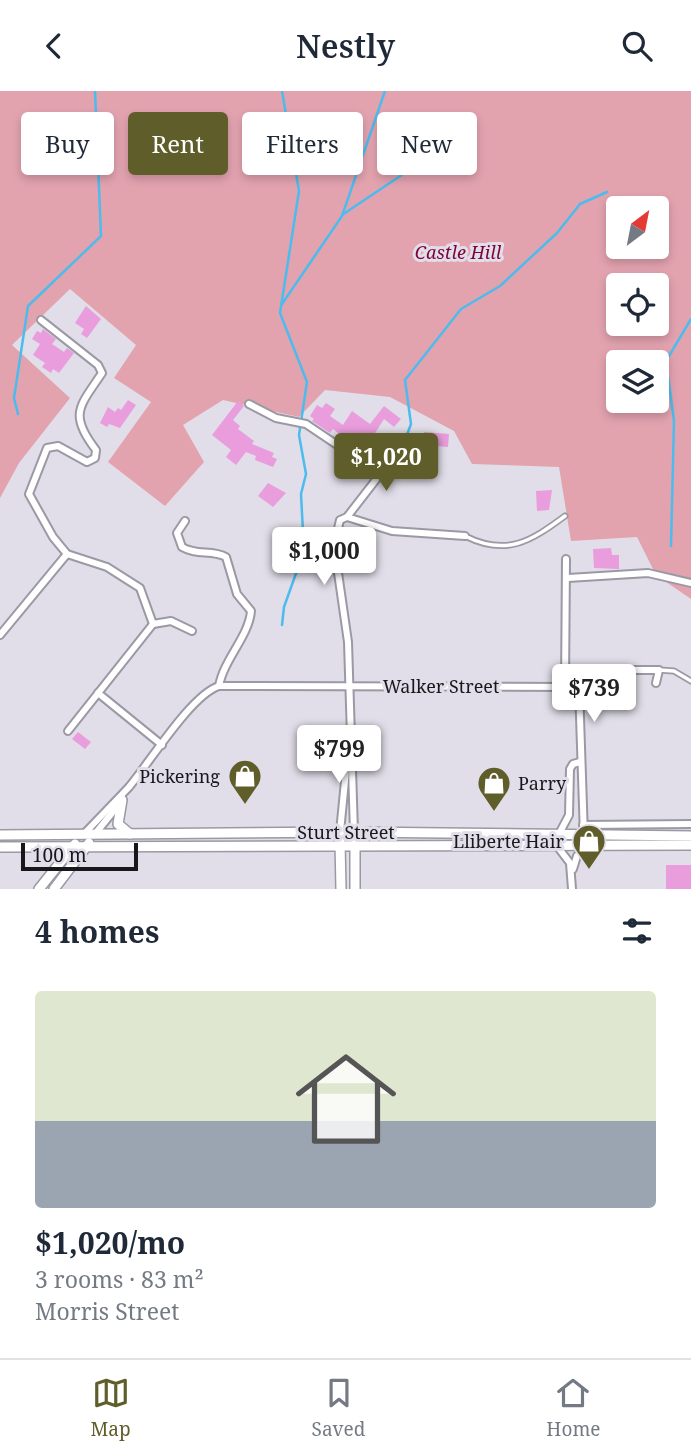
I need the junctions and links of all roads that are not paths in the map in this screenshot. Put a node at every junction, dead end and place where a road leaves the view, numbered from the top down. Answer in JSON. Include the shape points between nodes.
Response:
{"nodes":[{"id":1,"x":41,"y":320,"type":"dead end"},
{"id":2,"x":249,"y":404,"type":"dead end"},
{"id":3,"x":402,"y":446,"type":"dead end"},
{"id":4,"x":370,"y":467,"type":"junction"},
{"id":5,"x":386,"y":470,"type":"junction"},
{"id":6,"x":374,"y":485,"type":"junction"},
{"id":7,"x":565,"y":516,"type":"dead end"},
{"id":8,"x":348,"y":517,"type":"junction"},
{"id":9,"x":185,"y":520,"type":"dead end"},
{"id":10,"x":465,"y":536,"type":"joint"},
{"id":11,"x":67,"y":554,"type":"junction"},
{"id":12,"x":566,"y":559,"type":"dead end"},
{"id":13,"x":568,"y":578,"type":"junction"},
{"id":14,"x":691,"y":583,"type":"edge"},
{"id":15,"x":153,"y":624,"type":"junction"},
{"id":16,"x":192,"y":631,"type":"dead end"},
{"id":17,"x":0,"y":635,"type":"edge"},
{"id":18,"x":659,"y":670,"type":"junction"},
{"id":19,"x":691,"y":681,"type":"edge"},
{"id":20,"x":656,"y":683,"type":"dead end"},
{"id":21,"x":219,"y":686,"type":"junction"},
{"id":22,"x":349,"y":686,"type":"junction"},
{"id":23,"x":565,"y":687,"type":"junction"},
{"id":24,"x":579,"y":687,"type":"junction"},
{"id":25,"x":98,"y":693,"type":"junction"},
{"id":26,"x":68,"y":731,"type":"dead end"},
{"id":27,"x":351,"y":738,"type":"junction"},
{"id":28,"x":162,"y":745,"type":"junction"},
{"id":29,"x":580,"y":762,"type":"junction"},
{"id":30,"x":129,"y":786,"type":"junction"},
{"id":31,"x":121,"y":800,"type":"junction"},
{"id":32,"x":353,"y":805,"type":"junction"},
{"id":33,"x":342,"y":806,"type":"junction"},
{"id":34,"x":569,"y":815,"type":"junction"},
{"id":35,"x":583,"y":822,"type":"junction"},
{"id":36,"x":691,"y":824,"type":"edge"},
{"id":37,"x":340,"y":832,"type":"junction"},
{"id":38,"x":354,"y":832,"type":"junction"},
{"id":39,"x":509,"y":833,"type":"junction"},
{"id":40,"x":83,"y":834,"type":"junction"},
{"id":41,"x":95,"y":834,"type":"junction"},
{"id":42,"x":130,"y":834,"type":"junction"},
{"id":43,"x":0,"y":835,"type":"edge"},
{"id":44,"x":584,"y":836,"type":"junction"},
{"id":45,"x":691,"y":836,"type":"edge"},
{"id":46,"x":557,"y":840,"type":"junction"},
{"id":47,"x":340,"y":845,"type":"junction"},
{"id":48,"x":355,"y":845,"type":"junction"},
{"id":49,"x":509,"y":845,"type":"junction"},
{"id":50,"x":691,"y":845,"type":"edge"},
{"id":51,"x":44,"y":846,"type":"junction"},
{"id":52,"x":74,"y":846,"type":"junction"},
{"id":53,"x":87,"y":846,"type":"junction"},
{"id":54,"x":589,"y":846,"type":"junction"},
{"id":55,"x":0,"y":847,"type":"edge"},
{"id":56,"x":341,"y":871,"type":"junction"},
{"id":57,"x":355,"y":871,"type":"junction"},
{"id":58,"x":52,"y":873,"type":"junction"},
{"id":59,"x":572,"y":874,"type":"junction"},
{"id":60,"x":39,"y":889,"type":"edge"},
{"id":61,"x":54,"y":889,"type":"edge"},
{"id":62,"x":341,"y":889,"type":"edge"},
{"id":63,"x":355,"y":889,"type":"edge"},
{"id":64,"x":572,"y":889,"type":"edge"}],
"edges":[{"from":1,"to":11,"type":"street","via":[[102,373],[79,412],[85,437],[96,450],[95,458],[85,462],[62,447],[50,447],[42,455],[29,493]]},
{"from":2,"to":4,"type":"street","via":[[276,418],[304,423]]},
{"from":3,"to":5,"type":"street"},
{"from":4,"to":5,"type":"street"},
{"from":4,"to":6,"type":"street"},
{"from":5,"to":6,"type":"street"},
{"from":6,"to":8,"type":"street"},
{"from":7,"to":10,"type":"lane","via":[[543,534],[502,547]]},
{"from":8,"to":10,"type":"street","via":[[391,531]]},
{"from":8,"to":22,"type":"street","via":[[336,526],[334,545],[348,642]]},
{"from":9,"to":21,"type":"street","via":[[178,530],[180,544],[197,554],[225,555],[238,596],[251,611]]},
{"from":11,"to":15,"type":"street","via":[[107,567],[140,588]]},
{"from":11,"to":17,"type":"street"},
{"from":12,"to":13,"type":"street"},
{"from":13,"to":14,"type":"street","via":[[648,573]]},
{"from":13,"to":23,"type":"street"},
{"from":15,"to":16,"type":"street","via":[[171,621]]},
{"from":15,"to":25,"type":"street"},
{"from":18,"to":19,"type":"lane","name":"Walker Street","via":[[674,671]]},
{"from":18,"to":20,"type":"street"},
{"from":18,"to":24,"type":"street","name":"Walker Street","via":[[623,670]]},
{"from":21,"to":22,"type":"street","name":"Walker Street"},
{"from":21,"to":28,"type":"street","via":[[202,696]]},
{"from":22,"to":23,"type":"street","name":"Walker Street"},
{"from":22,"to":27,"type":"street"},
{"from":23,"to":24,"type":"street","name":"Walker Street"},
{"from":24,"to":29,"type":"street"},
{"from":25,"to":26,"type":"street"},
{"from":25,"to":28,"type":"street"},
{"from":27,"to":32,"type":"street"},
{"from":27,"to":33,"type":"street"},
{"from":28,"to":30,"type":"street"},
{"from":29,"to":34,"type":"street","via":[[570,771]]},
{"from":29,"to":35,"type":"street"},
{"from":30,"to":31,"type":"street"},
{"from":30,"to":40,"type":"street"},
{"from":31,"to":41,"type":"street"},
{"from":31,"to":42,"type":"main road","via":[[118,824]]},
{"from":32,"to":33,"type":"street"},
{"from":32,"to":38,"type":"street"},
{"from":33,"to":37,"type":"street"},
{"from":34,"to":35,"type":"street"},
{"from":34,"to":46,"type":"street"},
{"from":35,"to":36,"type":"street"},
{"from":35,"to":44,"type":"street"},
{"from":37,"to":38,"type":"main road","name":"Sturt Street"},
{"from":37,"to":42,"type":"main road","name":"Sturt Street"},
{"from":37,"to":47,"type":"main road"},
{"from":38,"to":39,"type":"main road","name":"Sturt Street"},
{"from":38,"to":48,"type":"main road"},
{"from":39,"to":46,"type":"main road","name":"Sturt Street"},
{"from":39,"to":49,"type":"main road"},
{"from":40,"to":41,"type":"main road","name":"Sturt Street"},
{"from":40,"to":43,"type":"main road","name":"Sturt Street"},
{"from":40,"to":52,"type":"main road"},
{"from":41,"to":42,"type":"main road","name":"Sturt Street"},
{"from":41,"to":53,"type":"main road"},
{"from":44,"to":45,"type":"main road","name":"Sturt Street"},
{"from":44,"to":46,"type":"main road","name":"Sturt Street"},
{"from":46,"to":49,"type":"main road","name":"Sturt Street"},
{"from":46,"to":54,"type":"main road","name":"Sturt Street"},
{"from":46,"to":59,"type":"street"},
{"from":47,"to":48,"type":"main road","name":"Sturt Street"},
{"from":47,"to":53,"type":"main road","name":"Sturt Street"},
{"from":47,"to":56,"type":"main road"},
{"from":48,"to":49,"type":"main road","name":"Sturt Street"},
{"from":48,"to":57,"type":"main road"},
{"from":50,"to":54,"type":"main road","name":"Sturt Street"},
{"from":51,"to":52,"type":"main road","name":"Sturt Street"},
{"from":51,"to":55,"type":"main road","name":"Sturt Street"},
{"from":51,"to":58,"type":"main road","via":[[55,858]]},
{"from":52,"to":53,"type":"main road","name":"Sturt Street"},
{"from":52,"to":58,"type":"main road"},
{"from":53,"to":61,"type":"main road"},
{"from":54,"to":59,"type":"street","via":[[577,856]]},
{"from":56,"to":57,"type":"main road"},
{"from":56,"to":62,"type":"main road"},
{"from":57,"to":63,"type":"main road"},
{"from":58,"to":60,"type":"main road"},
{"from":59,"to":64,"type":"street"}]}
